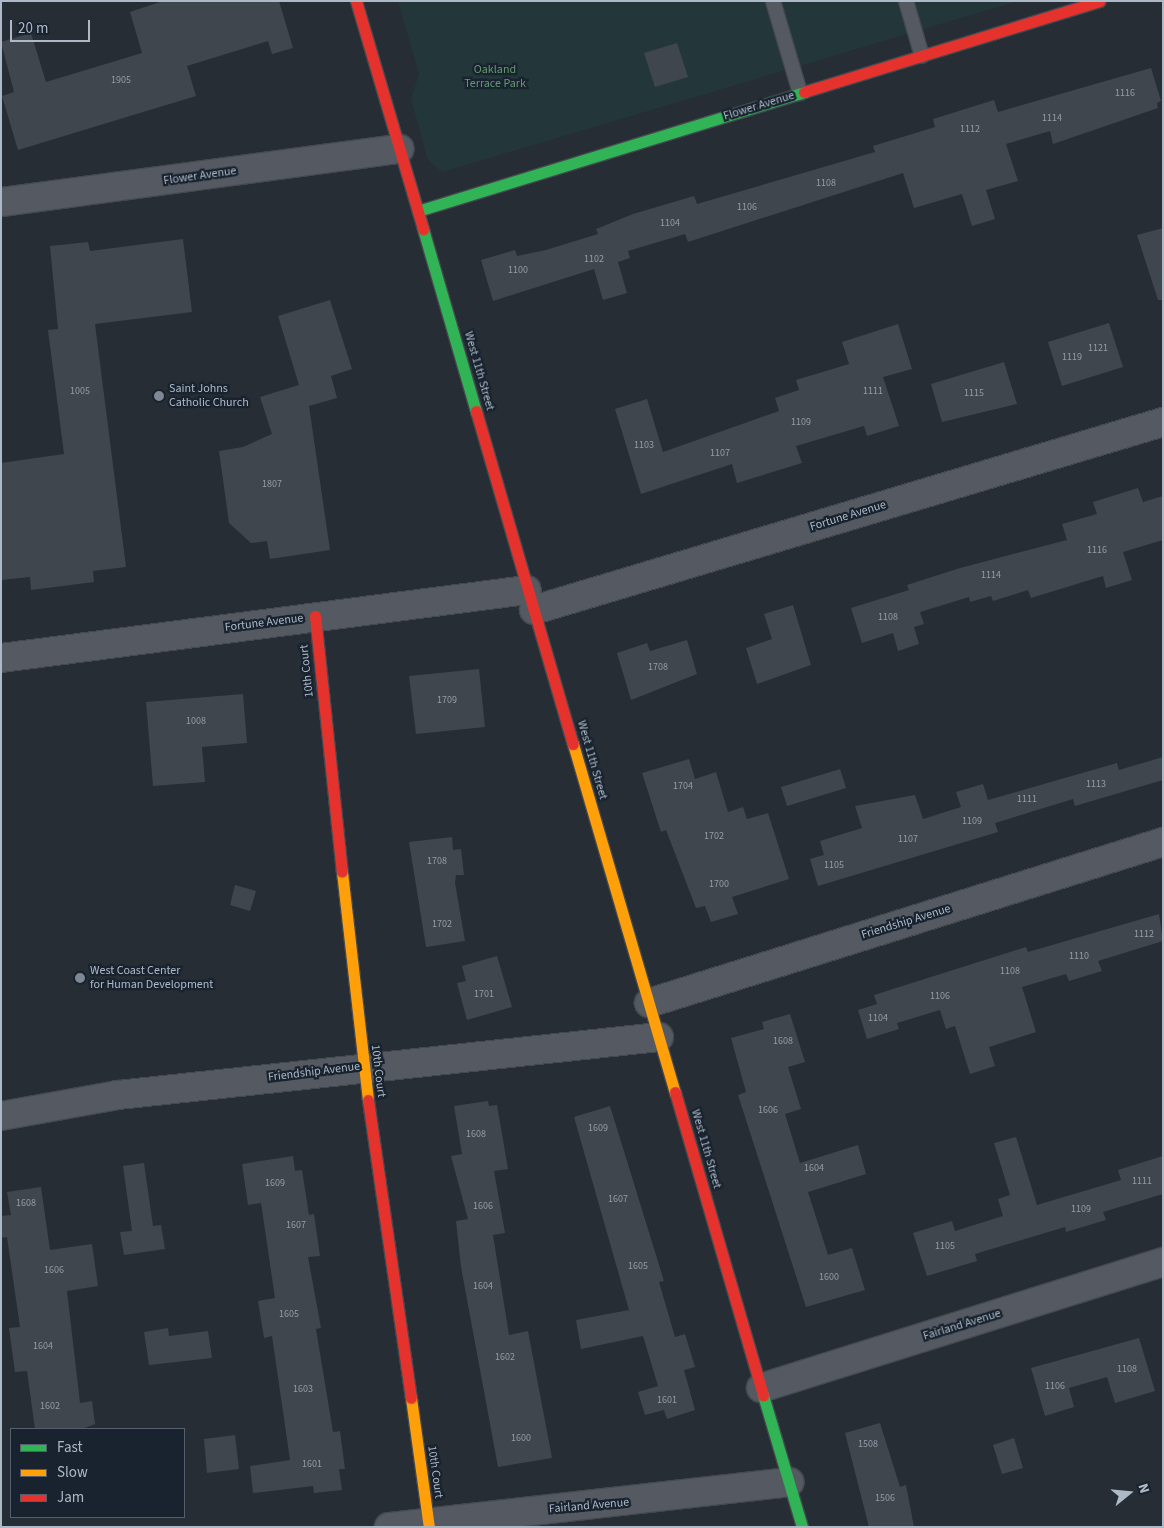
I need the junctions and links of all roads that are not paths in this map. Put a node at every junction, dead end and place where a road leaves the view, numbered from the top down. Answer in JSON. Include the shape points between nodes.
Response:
{"nodes":[{"id":1,"x":356,"y":1,"type":"edge"},
{"id":2,"x":773,"y":1,"type":"edge"},
{"id":3,"x":906,"y":1,"type":"edge"},
{"id":4,"x":1099,"y":1,"type":"edge"},
{"id":5,"x":922,"y":56,"type":"junction"},
{"id":6,"x":800,"y":93,"type":"junction"},
{"id":7,"x":399,"y":149,"type":"junction"},
{"id":8,"x":1,"y":202,"type":"edge"},
{"id":9,"x":418,"y":211,"type":"junction"},
{"id":10,"x":1163,"y":422,"type":"edge"},
{"id":11,"x":530,"y":600,"type":"junction"},
{"id":12,"x":315,"y":616,"type":"junction"},
{"id":13,"x":1,"y":658,"type":"edge"},
{"id":14,"x":1163,"y":842,"type":"edge"},
{"id":15,"x":648,"y":1003,"type":"junction"},
{"id":16,"x":659,"y":1037,"type":"junction"},
{"id":17,"x":363,"y":1066,"type":"junction"},
{"id":18,"x":1,"y":1116,"type":"edge"},
{"id":19,"x":1163,"y":1262,"type":"edge"},
{"id":20,"x":761,"y":1388,"type":"junction"},
{"id":21,"x":789,"y":1482,"type":"junction"},
{"id":22,"x":428,"y":1524,"type":"edge"},
{"id":23,"x":389,"y":1527,"type":"edge"},
{"id":24,"x":802,"y":1527,"type":"edge"}],
"edges":[{"from":1,"to":7,"type":"street","name":"West 11th Street"},
{"from":2,"to":6,"type":"lane"},
{"from":3,"to":5,"type":"lane"},
{"from":4,"to":5,"type":"street","name":"Flower Avenue"},
{"from":5,"to":6,"type":"street","name":"Flower Avenue"},
{"from":6,"to":9,"type":"street","name":"Flower Avenue"},
{"from":7,"to":8,"type":"street","name":"Flower Avenue"},
{"from":7,"to":9,"type":"street","name":"West 11th Street"},
{"from":9,"to":11,"type":"street","name":"West 11th Street"},
{"from":10,"to":11,"type":"street","name":"Fortune Avenue"},
{"from":11,"to":12,"type":"street","name":"Fortune Avenue"},
{"from":11,"to":15,"type":"street","name":"West 11th Street"},
{"from":12,"to":13,"type":"street","name":"Fortune Avenue"},
{"from":12,"to":17,"type":"street","name":"10th Court"},
{"from":14,"to":15,"type":"street","name":"Friendship Avenue"},
{"from":15,"to":16,"type":"street","name":"West 11th Street"},
{"from":16,"to":17,"type":"street","name":"Friendship Avenue"},
{"from":16,"to":20,"type":"street","name":"West 11th Street"},
{"from":17,"to":18,"type":"street","name":"Friendship Avenue","via":[[118,1095]]},
{"from":17,"to":22,"type":"street","name":"10th Court"},
{"from":19,"to":20,"type":"street","name":"Fairland Avenue"},
{"from":20,"to":21,"type":"street","name":"West 11th Street"},
{"from":21,"to":22,"type":"street","name":"Fairland Avenue"},
{"from":21,"to":24,"type":"street","name":"West 11th Street"},
{"from":22,"to":23,"type":"street","name":"Fairland Avenue"}]}
